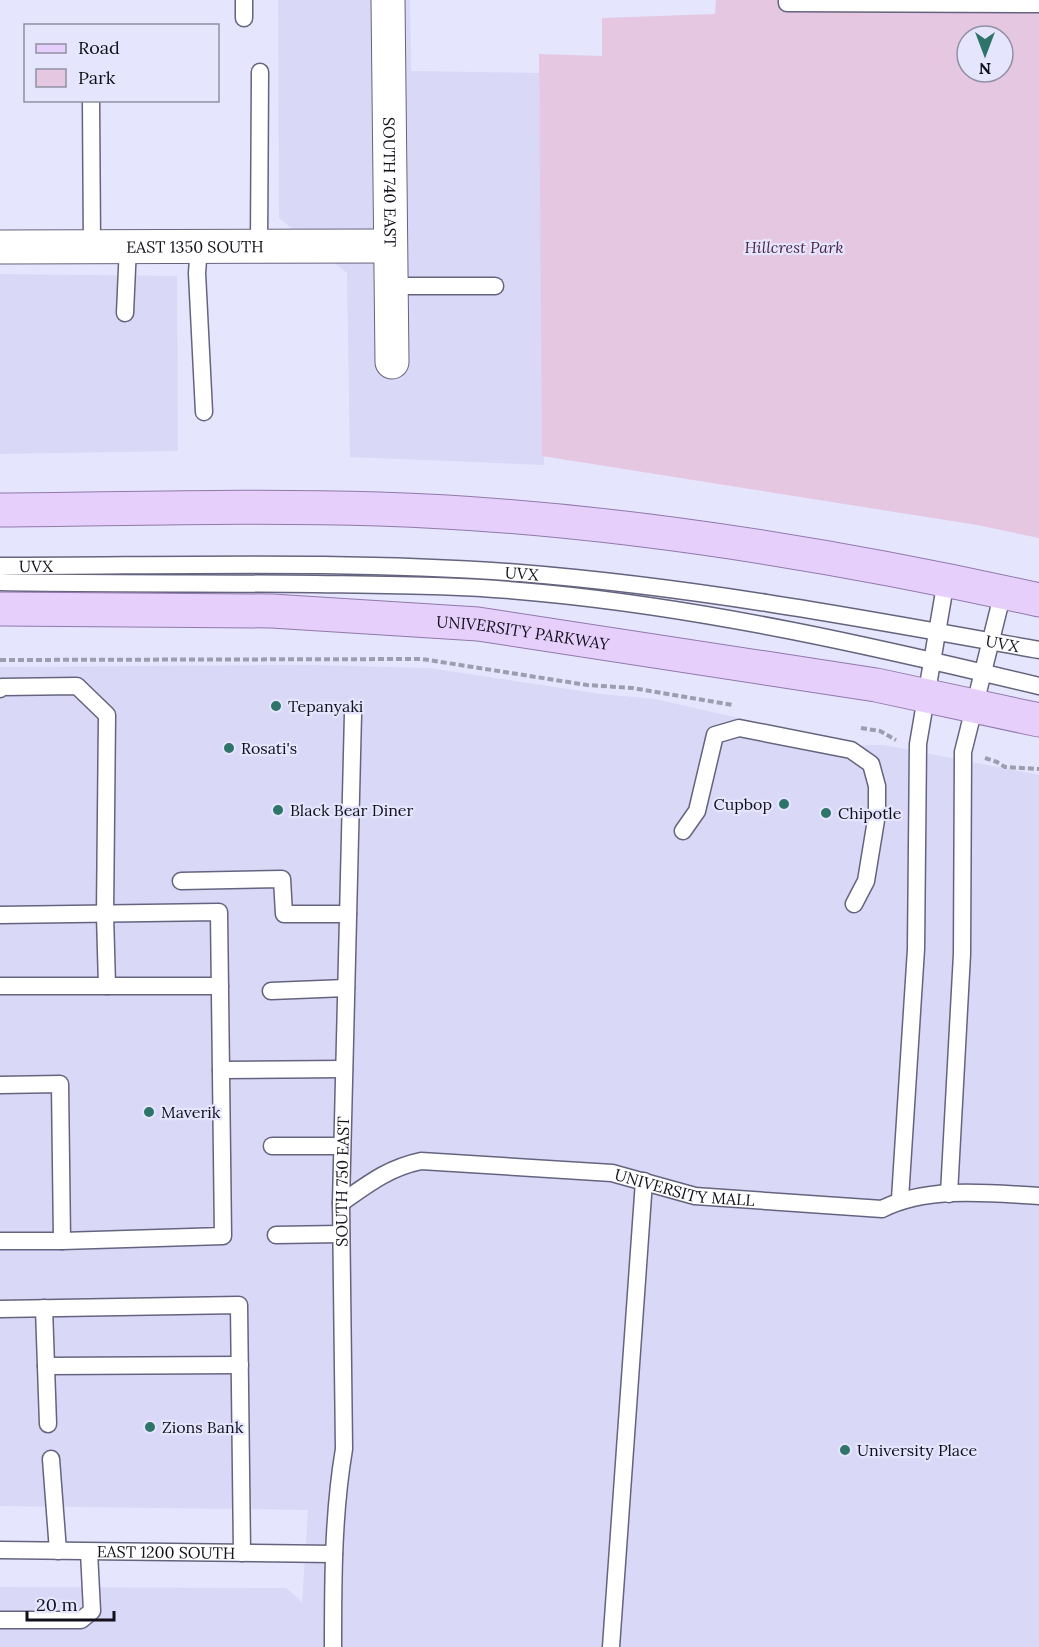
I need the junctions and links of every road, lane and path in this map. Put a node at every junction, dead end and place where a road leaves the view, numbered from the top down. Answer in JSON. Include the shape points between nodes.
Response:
{"nodes":[{"id":1,"x":244,"y":0,"type":"edge"},
{"id":2,"x":388,"y":0,"type":"edge"},
{"id":3,"x":787,"y":0,"type":"edge"},
{"id":4,"x":900,"y":2,"type":"edge"},
{"id":5,"x":1039,"y":4,"type":"edge"},
{"id":6,"x":244,"y":18,"type":"dead end"},
{"id":7,"x":260,"y":72,"type":"dead end"},
{"id":8,"x":91,"y":102,"type":"edge"},
{"id":9,"x":92,"y":246,"type":"junction"},
{"id":10,"x":128,"y":246,"type":"junction"},
{"id":11,"x":199,"y":246,"type":"junction"},
{"id":12,"x":259,"y":246,"type":"junction"},
{"id":13,"x":389,"y":246,"type":"junction"},
{"id":14,"x":0,"y":247,"type":"edge"},
{"id":15,"x":391,"y":286,"type":"junction"},
{"id":16,"x":495,"y":286,"type":"dead end"},
{"id":17,"x":125,"y":313,"type":"dead end"},
{"id":18,"x":392,"y":362,"type":"dead end"},
{"id":19,"x":204,"y":412,"type":"dead end"},
{"id":20,"x":0,"y":510,"type":"edge"},
{"id":21,"x":0,"y":566,"type":"edge"},
{"id":22,"x":946,"y":580,"type":"junction"},
{"id":23,"x":0,"y":582,"type":"edge"},
{"id":24,"x":1003,"y":592,"type":"junction"},
{"id":25,"x":1039,"y":600,"type":"edge"},
{"id":26,"x":0,"y":609,"type":"edge"},
{"id":27,"x":937,"y":631,"type":"junction"},
{"id":28,"x":991,"y":641,"type":"junction"},
{"id":29,"x":1039,"y":650,"type":"edge"},
{"id":30,"x":0,"y":660,"type":"edge"},
{"id":31,"x":932,"y":661,"type":"junction"},
{"id":32,"x":983,"y":672,"type":"junction"},
{"id":33,"x":1039,"y":686,"type":"edge"},
{"id":34,"x":0,"y":689,"type":"edge"},
{"id":35,"x":926,"y":696,"type":"junction"},
{"id":36,"x":738,"y":706,"type":"dead end"},
{"id":37,"x":975,"y":707,"type":"junction"},
{"id":38,"x":353,"y":714,"type":"dead end"},
{"id":39,"x":1039,"y":720,"type":"edge"},
{"id":40,"x":856,"y":727,"type":"dead end"},
{"id":41,"x":900,"y":740,"type":"dead end"},
{"id":42,"x":997,"y":762,"type":"dead end"},
{"id":43,"x":1039,"y":769,"type":"edge"},
{"id":44,"x":683,"y":831,"type":"dead end"},
{"id":45,"x":181,"y":881,"type":"dead end"},
{"id":46,"x":854,"y":904,"type":"dead end"},
{"id":47,"x":348,"y":914,"type":"junction"},
{"id":48,"x":0,"y":915,"type":"edge"},
{"id":49,"x":105,"y":915,"type":"junction"},
{"id":50,"x":0,"y":986,"type":"edge"},
{"id":51,"x":107,"y":986,"type":"junction"},
{"id":52,"x":220,"y":986,"type":"junction"},
{"id":53,"x":346,"y":988,"type":"junction"},
{"id":54,"x":271,"y":991,"type":"dead end"},
{"id":55,"x":221,"y":1070,"type":"junction"},
{"id":56,"x":344,"y":1070,"type":"junction"},
{"id":57,"x":0,"y":1085,"type":"edge"},
{"id":58,"x":272,"y":1146,"type":"dead end"},
{"id":59,"x":342,"y":1146,"type":"junction"},
{"id":60,"x":644,"y":1181,"type":"junction"},
{"id":61,"x":949,"y":1194,"type":"junction"},
{"id":62,"x":1039,"y":1196,"type":"edge"},
{"id":63,"x":900,"y":1199,"type":"junction"},
{"id":64,"x":341,"y":1203,"type":"junction"},
{"id":65,"x":341,"y":1233,"type":"junction"},
{"id":66,"x":276,"y":1235,"type":"dead end"},
{"id":67,"x":0,"y":1241,"type":"edge"},
{"id":68,"x":62,"y":1241,"type":"junction"},
{"id":69,"x":44,"y":1308,"type":"junction"},
{"id":70,"x":0,"y":1309,"type":"edge"},
{"id":71,"x":240,"y":1365,"type":"junction"},
{"id":72,"x":46,"y":1366,"type":"junction"},
{"id":73,"x":48,"y":1424,"type":"dead end"},
{"id":74,"x":51,"y":1459,"type":"dead end"},
{"id":75,"x":0,"y":1550,"type":"edge"},
{"id":76,"x":58,"y":1551,"type":"junction"},
{"id":77,"x":89,"y":1552,"type":"junction"},
{"id":78,"x":242,"y":1553,"type":"junction"},
{"id":79,"x":334,"y":1554,"type":"junction"},
{"id":80,"x":0,"y":1620,"type":"edge"},
{"id":81,"x":333,"y":1647,"type":"edge"},
{"id":82,"x":611,"y":1647,"type":"edge"}],
"edges":[{"from":1,"to":6,"type":"lane"},
{"from":2,"to":13,"type":"street","name":"SOUTH 740 EAST"},
{"from":3,"to":4,"type":"lane"},
{"from":4,"to":5,"type":"lane"},
{"from":7,"to":12,"type":"lane"},
{"from":8,"to":9,"type":"lane"},
{"from":9,"to":10,"type":"street","name":"EAST 1350 SOUTH"},
{"from":9,"to":14,"type":"street","name":"EAST 1350 SOUTH"},
{"from":10,"to":11,"type":"street","name":"EAST 1350 SOUTH"},
{"from":10,"to":17,"type":"lane"},
{"from":11,"to":12,"type":"street","name":"EAST 1350 SOUTH"},
{"from":11,"to":19,"type":"lane"},
{"from":12,"to":13,"type":"street","name":"EAST 1350 SOUTH"},
{"from":13,"to":15,"type":"street","name":"SOUTH 740 EAST"},
{"from":15,"to":16,"type":"lane"},
{"from":15,"to":18,"type":"street","name":"SOUTH 740 EAST"},
{"from":20,"to":22,"type":"main road","via":[[379,509],[483,515],[692,537]]},
{"from":21,"to":27,"type":"lane","name":"UVX","via":[[345,565],[517,573],[663,587]]},
{"from":22,"to":24,"type":"main road"},
{"from":22,"to":27,"type":"lane"},
{"from":23,"to":31,"type":"lane","via":[[431,585],[543,593],[715,618]]},
{"from":24,"to":25,"type":"main road"},
{"from":24,"to":28,"type":"lane"},
{"from":26,"to":35,"type":"main road","name":"UNIVERSITY PARKWAY","via":[[272,611],[478,624]]},
{"from":27,"to":28,"type":"lane","name":"UVX"},
{"from":27,"to":31,"type":"lane"},
{"from":28,"to":29,"type":"lane","name":"UVX"},
{"from":28,"to":32,"type":"lane"},
{"from":30,"to":36,"type":"path","via":[[422,659]]},
{"from":31,"to":32,"type":"lane"},
{"from":31,"to":35,"type":"lane"},
{"from":32,"to":33,"type":"lane"},
{"from":32,"to":37,"type":"lane"},
{"from":34,"to":49,"type":"lane","via":[[77,686],[107,716]]},
{"from":35,"to":37,"type":"main road","name":"UNIVERSITY PARKWAY"},
{"from":35,"to":63,"type":"lane","via":[[918,744],[916,949]]},
{"from":37,"to":39,"type":"main road","name":"UNIVERSITY PARKWAY"},
{"from":37,"to":61,"type":"lane","via":[[963,752],[962,954]]},
{"from":38,"to":47,"type":"lane","name":"SOUTH 750 EAST"},
{"from":40,"to":41,"type":"path"},
{"from":42,"to":43,"type":"path","via":[[1005,767]]},
{"from":44,"to":46,"type":"lane","via":[[697,811],[716,735],[739,728],[851,750],[871,764],[877,786],[867,881]]},
{"from":45,"to":47,"type":"lane","via":[[282,879],[284,914]]},
{"from":47,"to":53,"type":"lane","name":"SOUTH 750 EAST"},
{"from":48,"to":49,"type":"lane"},
{"from":49,"to":51,"type":"lane"},
{"from":49,"to":52,"type":"lane","via":[[219,912]]},
{"from":50,"to":51,"type":"lane"},
{"from":51,"to":52,"type":"lane"},
{"from":52,"to":55,"type":"lane"},
{"from":53,"to":54,"type":"lane"},
{"from":53,"to":56,"type":"lane","name":"SOUTH 750 EAST"},
{"from":55,"to":56,"type":"lane"},
{"from":55,"to":68,"type":"lane","via":[[223,1236]]},
{"from":56,"to":59,"type":"lane","name":"SOUTH 750 EAST"},
{"from":57,"to":68,"type":"lane","via":[[60,1084]]},
{"from":58,"to":59,"type":"lane"},
{"from":59,"to":64,"type":"lane","name":"SOUTH 750 EAST"},
{"from":60,"to":63,"type":"lane","name":"UNIVERSITY MALL","via":[[695,1196],[882,1209]]},
{"from":60,"to":64,"type":"lane","name":"UNIVERSITY MALL","via":[[612,1173],[421,1161],[379,1177]]},
{"from":60,"to":82,"type":"lane"},
{"from":61,"to":62,"type":"lane","name":"UNIVERSITY MALL"},
{"from":61,"to":63,"type":"lane","name":"UNIVERSITY MALL"},
{"from":64,"to":65,"type":"lane","name":"SOUTH 750 EAST"},
{"from":65,"to":66,"type":"lane"},
{"from":65,"to":79,"type":"lane","name":"SOUTH 750 EAST","via":[[344,1449]]},
{"from":67,"to":68,"type":"lane"},
{"from":69,"to":70,"type":"lane"},
{"from":69,"to":71,"type":"lane","via":[[239,1305]]},
{"from":69,"to":72,"type":"lane"},
{"from":71,"to":72,"type":"lane"},
{"from":71,"to":78,"type":"lane"},
{"from":72,"to":73,"type":"lane"},
{"from":74,"to":76,"type":"lane"},
{"from":75,"to":76,"type":"lane","name":"EAST 1200 SOUTH"},
{"from":76,"to":77,"type":"lane","name":"EAST 1200 SOUTH"},
{"from":77,"to":78,"type":"lane","name":"EAST 1200 SOUTH"},
{"from":77,"to":80,"type":"lane","via":[[92,1611],[81,1620]]},
{"from":78,"to":79,"type":"lane","name":"EAST 1200 SOUTH"},
{"from":79,"to":81,"type":"lane","name":"SOUTH 750 EAST"}]}
